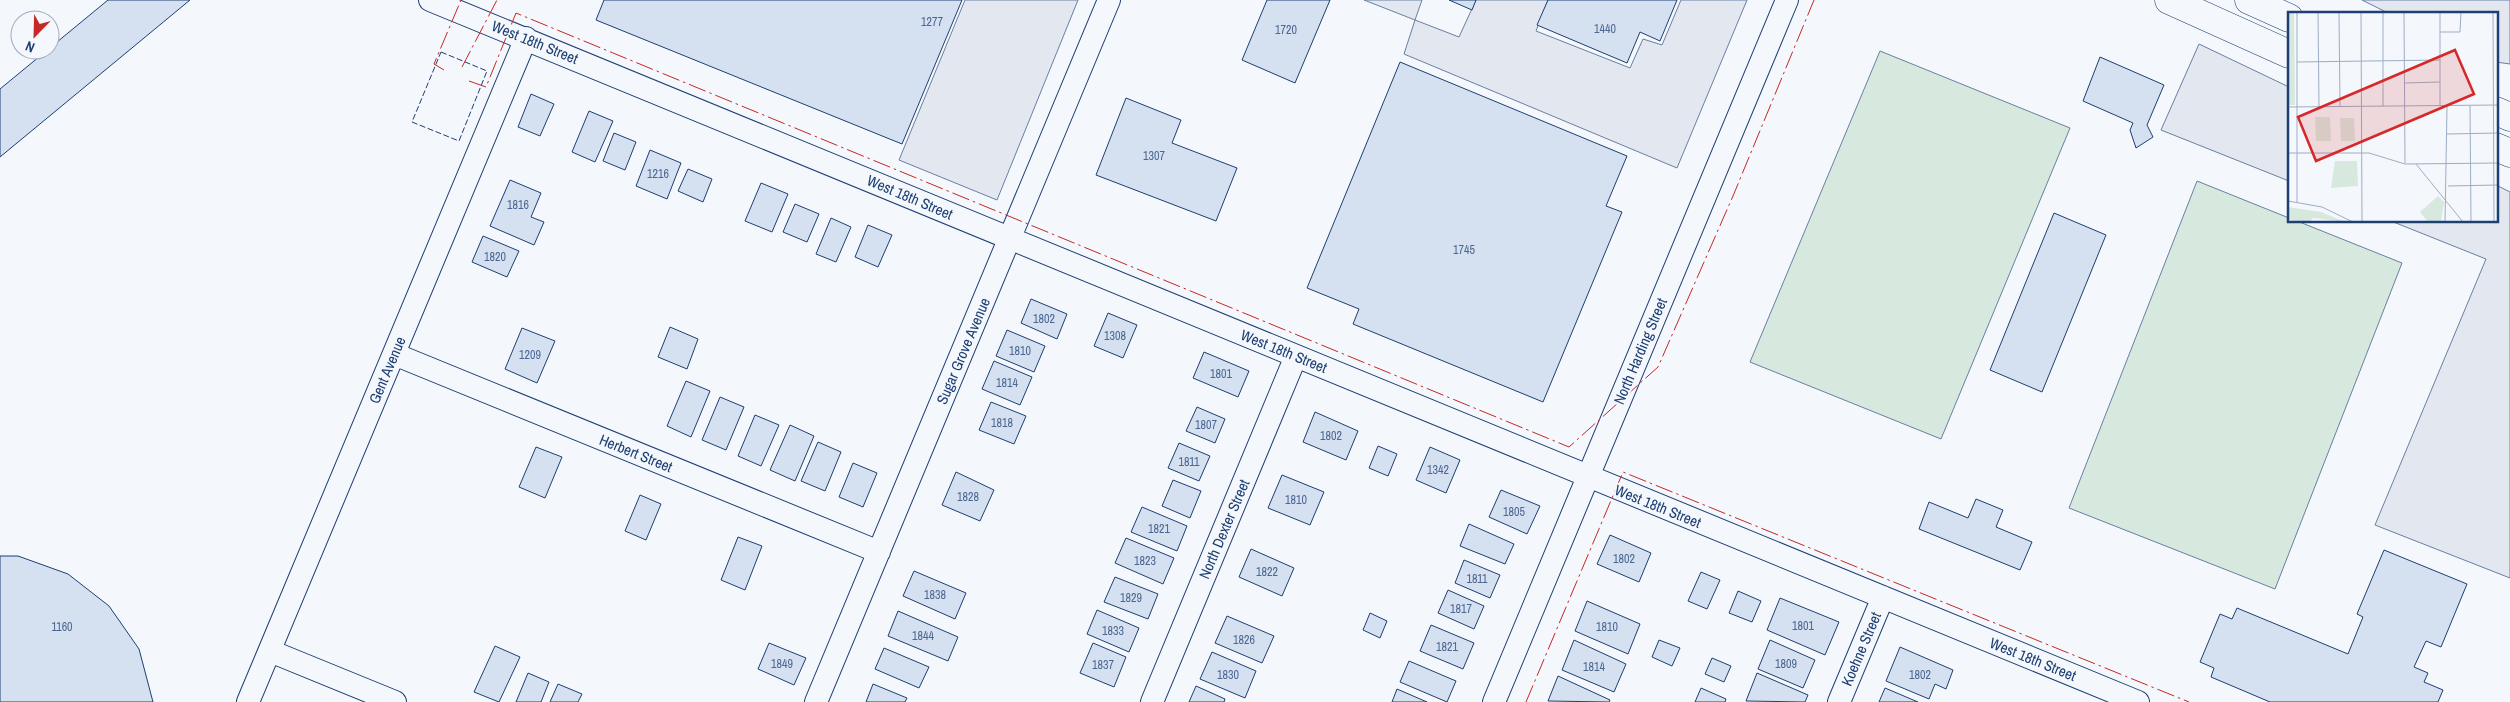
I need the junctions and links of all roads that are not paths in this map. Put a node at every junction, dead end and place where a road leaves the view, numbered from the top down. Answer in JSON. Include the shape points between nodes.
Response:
{"nodes":[{"id":1,"x":432,"y":0,"type":"edge"},
{"id":2,"x":1109,"y":0,"type":"edge"},
{"id":3,"x":1787,"y":0,"type":"edge"},
{"id":4,"x":2169,"y":0,"type":"edge"},
{"id":5,"x":2249,"y":0,"type":"edge"},
{"id":6,"x":2288,"y":18,"type":"edge"},
{"id":7,"x":526,"y":38,"type":"junction"},
{"id":8,"x":2288,"y":54,"type":"edge"},
{"id":9,"x":2498,"y":112,"type":"edge"},
{"id":10,"x":2510,"y":117,"type":"edge"},
{"id":11,"x":2498,"y":148,"type":"edge"},
{"id":12,"x":2510,"y":153,"type":"edge"},
{"id":13,"x":1010,"y":238,"type":"junction"},
{"id":14,"x":394,"y":354,"type":"junction"},
{"id":15,"x":1296,"y":356,"type":"junction"},
{"id":16,"x":1588,"y":477,"type":"junction"},
{"id":17,"x":879,"y":552,"type":"junction"},
{"id":18,"x":1883,"y":597,"type":"junction"},
{"id":19,"x":270,"y":651,"type":"junction"},
{"id":20,"x":248,"y":702,"type":"edge"},
{"id":21,"x":396,"y":702,"type":"edge"},
{"id":22,"x":816,"y":702,"type":"edge"},
{"id":23,"x":1152,"y":702,"type":"edge"},
{"id":24,"x":1494,"y":702,"type":"edge"},
{"id":25,"x":1839,"y":702,"type":"edge"},
{"id":26,"x":2138,"y":702,"type":"edge"}],
"edges":[{"from":1,"to":7,"type":"street","name":"West 18th Street"},
{"from":2,"to":13,"type":"street","name":"Sugar Grove Avenue"},
{"from":3,"to":16,"type":"street","name":"North Harding Street"},
{"from":4,"to":8,"type":"main road"},
{"from":5,"to":6,"type":"main road"},
{"from":7,"to":13,"type":"street","name":"West 18th Street"},
{"from":7,"to":14,"type":"street","name":"Gent Avenue"},
{"from":9,"to":10,"type":"main road"},
{"from":11,"to":12,"type":"main road"},
{"from":13,"to":15,"type":"street","name":"West 18th Street"},
{"from":13,"to":17,"type":"street","name":"Sugar Grove Avenue"},
{"from":14,"to":17,"type":"street","name":"Herbert Street"},
{"from":14,"to":19,"type":"street","name":"Gent Avenue"},
{"from":15,"to":16,"type":"street","name":"West 18th Street"},
{"from":15,"to":23,"type":"street","name":"North Dexter Street"},
{"from":16,"to":18,"type":"street","name":"West 18th Street"},
{"from":16,"to":24,"type":"street","name":"North Harding Street"},
{"from":17,"to":22,"type":"street","name":"Sugar Grove Avenue"},
{"from":18,"to":25,"type":"street","name":"Koehne Street"},
{"from":18,"to":26,"type":"street","name":"West 18th Street"},
{"from":19,"to":20,"type":"street","name":"Gent Avenue"},
{"from":19,"to":21,"type":"street"}]}
